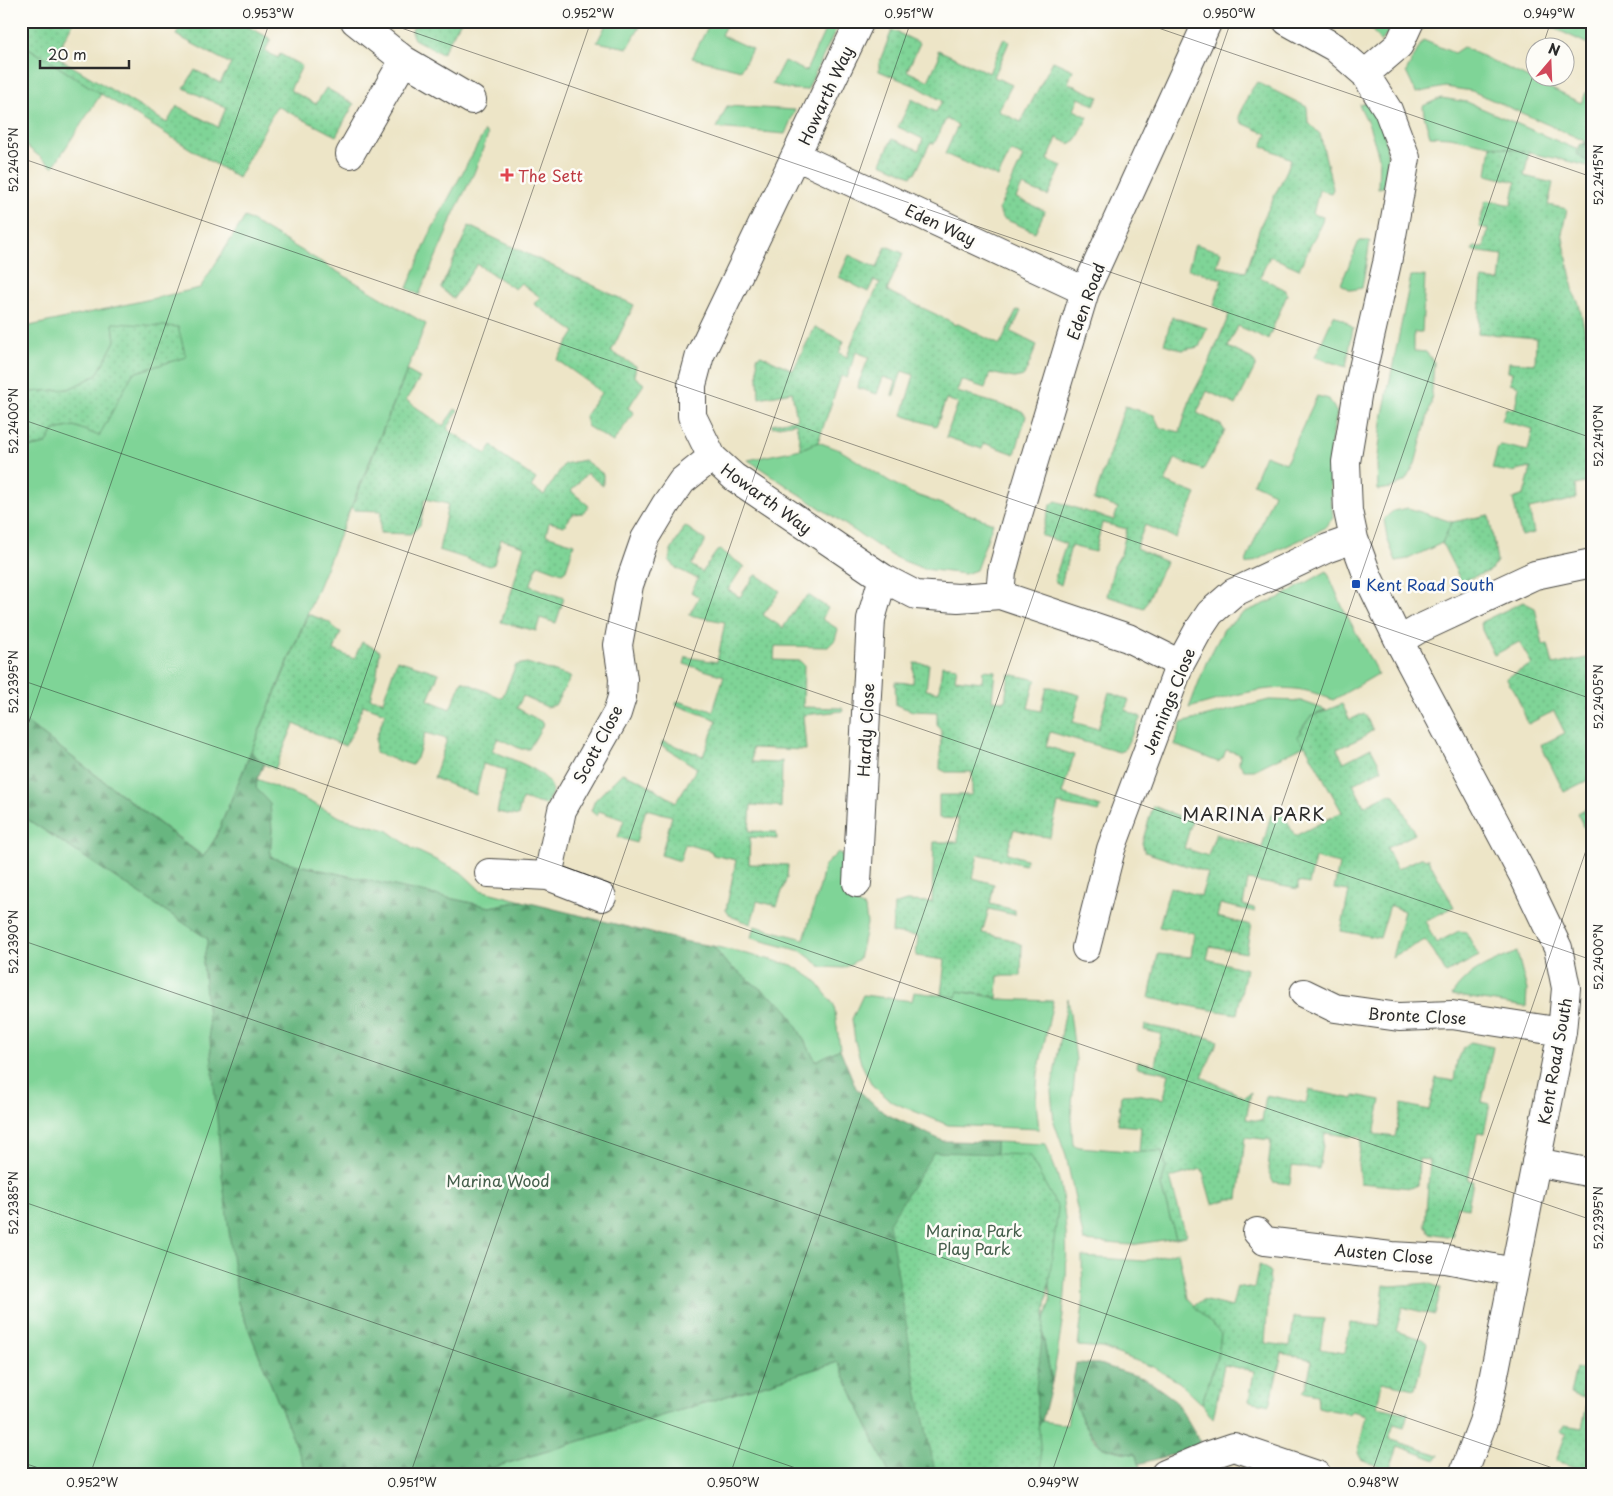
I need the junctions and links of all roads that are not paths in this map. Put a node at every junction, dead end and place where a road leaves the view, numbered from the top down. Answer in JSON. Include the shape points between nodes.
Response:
{"nodes":[{"id":1,"x":356,"y":21,"type":"edge"},
{"id":2,"x":860,"y":21,"type":"edge"},
{"id":3,"x":1208,"y":21,"type":"edge"},
{"id":4,"x":1287,"y":21,"type":"edge"},
{"id":5,"x":1410,"y":21,"type":"edge"},
{"id":6,"x":404,"y":60,"type":"junction"},
{"id":7,"x":1365,"y":74,"type":"junction"},
{"id":8,"x":472,"y":100,"type":"dead end"},
{"id":9,"x":350,"y":154,"type":"dead end"},
{"id":10,"x":796,"y":156,"type":"junction"},
{"id":11,"x":1085,"y":291,"type":"junction"},
{"id":12,"x":712,"y":458,"type":"junction"},
{"id":13,"x":1354,"y":539,"type":"junction"},
{"id":14,"x":1592,"y":563,"type":"edge"},
{"id":15,"x":883,"y":578,"type":"junction"},
{"id":16,"x":1000,"y":595,"type":"junction"},
{"id":17,"x":1399,"y":641,"type":"junction"},
{"id":18,"x":1180,"y":664,"type":"junction"},
{"id":19,"x":488,"y":873,"type":"dead end"},
{"id":20,"x":548,"y":876,"type":"junction"},
{"id":21,"x":857,"y":883,"type":"dead end"},
{"id":22,"x":602,"y":897,"type":"dead end"},
{"id":23,"x":1086,"y":948,"type":"dead end"},
{"id":24,"x":1304,"y":993,"type":"dead end"},
{"id":25,"x":1562,"y":1032,"type":"junction"},
{"id":26,"x":1536,"y":1162,"type":"junction"},
{"id":27,"x":1592,"y":1173,"type":"edge"},
{"id":28,"x":1257,"y":1232,"type":"dead end"},
{"id":29,"x":1514,"y":1272,"type":"junction"},
{"id":30,"x":1165,"y":1474,"type":"edge"},
{"id":31,"x":1317,"y":1475,"type":"edge"},
{"id":32,"x":1463,"y":1475,"type":"edge"}],
"edges":[{"from":1,"to":6,"type":"street"},
{"from":2,"to":10,"type":"street","name":"Howarth Way"},
{"from":3,"to":11,"type":"street","name":"Eden Road"},
{"from":4,"to":7,"type":"street","name":"Kent Road South","via":[[1334,47]]},
{"from":5,"to":7,"type":"street","via":[[1399,45]]},
{"from":6,"to":8,"type":"street"},
{"from":6,"to":9,"type":"street"},
{"from":7,"to":13,"type":"street","name":"Kent Road South","via":[[1388,110],[1406,158],[1346,462],[1348,511]]},
{"from":10,"to":11,"type":"street","name":"Eden Way"},
{"from":10,"to":12,"type":"street","name":"Howarth Way","via":[[700,355],[692,386],[692,416]]},
{"from":11,"to":16,"type":"street","name":"Eden Road","via":[[1016,521],[1002,572]]},
{"from":12,"to":15,"type":"street","name":"Howarth Way","via":[[734,477]]},
{"from":12,"to":20,"type":"street","name":"Scott Close","via":[[682,481],[645,539],[629,585],[618,645],[622,697],[617,712],[562,810]]},
{"from":13,"to":17,"type":"street","name":"Kent Road South","via":[[1368,577]]},
{"from":13,"to":18,"type":"street","name":"Jennings Close","via":[[1233,593],[1210,613]]},
{"from":14,"to":17,"type":"street","via":[[1535,574]]},
{"from":15,"to":16,"type":"street","name":"Howarth Way","via":[[916,595],[958,598]]},
{"from":15,"to":21,"type":"street","name":"Hardy Close","via":[[870,619]]},
{"from":16,"to":18,"type":"street","name":"Howarth Way","via":[[1128,638]]},
{"from":17,"to":25,"type":"street","name":"Kent Road South","via":[[1523,874],[1558,948],[1566,988]]},
{"from":18,"to":23,"type":"street","name":"Jennings Close","via":[[1111,850]]},
{"from":19,"to":20,"type":"street"},
{"from":20,"to":22,"type":"street"},
{"from":24,"to":25,"type":"street","name":"Bronte Close","via":[[1335,1008],[1354,1011],[1399,1017],[1452,1015]]},
{"from":25,"to":26,"type":"street","name":"Kent Road South"},
{"from":26,"to":27,"type":"street"},
{"from":26,"to":29,"type":"street","name":"Kent Road South"},
{"from":28,"to":29,"type":"street","name":"Austen Close","via":[[1265,1241],[1446,1259]]},
{"from":29,"to":32,"type":"street","name":"Kent Road South","via":[[1483,1422]]},
{"from":30,"to":31,"type":"street","via":[[1234,1447]]}]}
